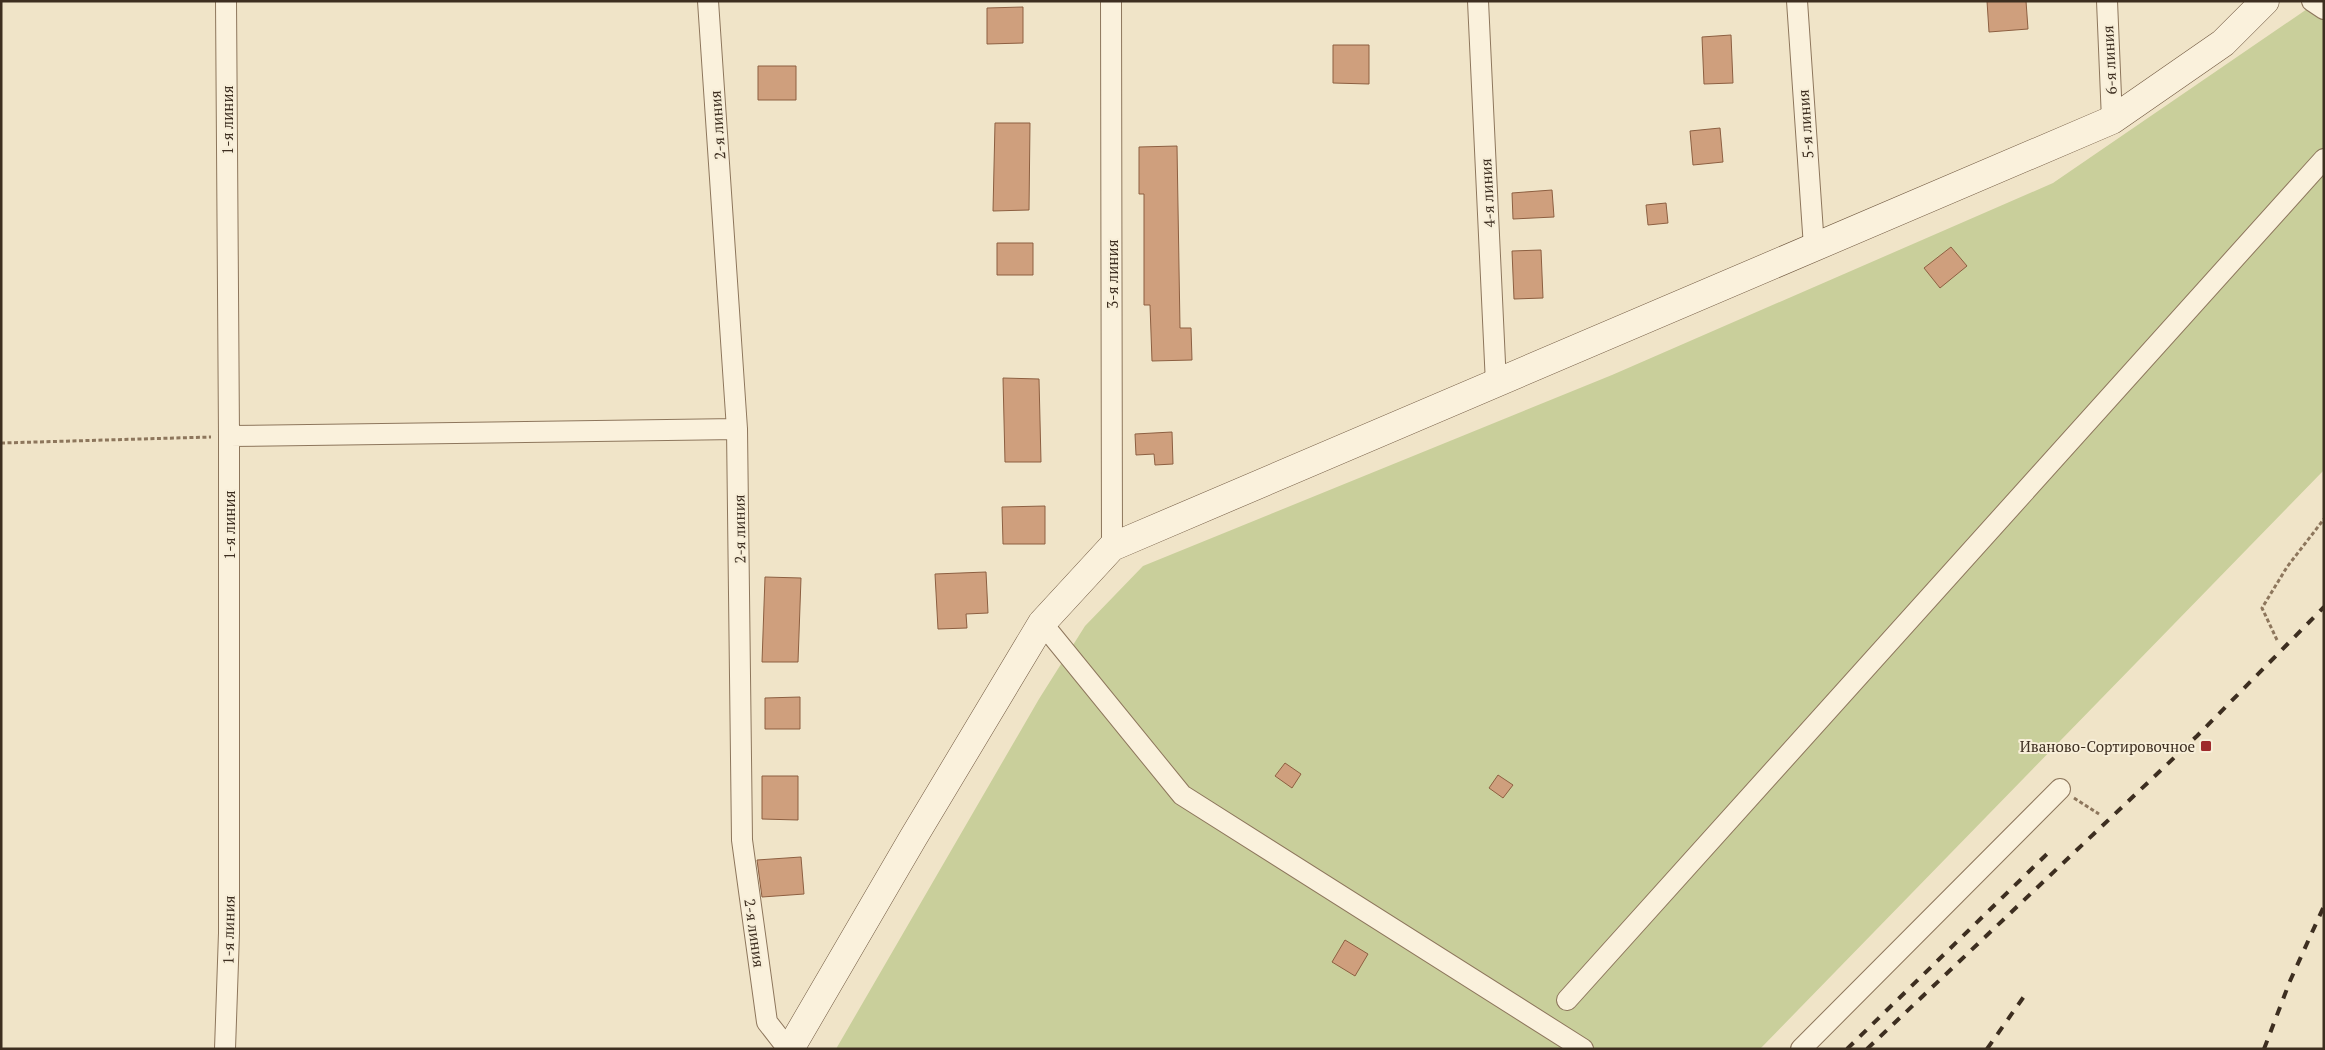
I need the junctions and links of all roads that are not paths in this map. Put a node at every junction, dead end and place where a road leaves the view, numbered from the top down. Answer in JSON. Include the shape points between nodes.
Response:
{"nodes":[{"id":1,"x":226,"y":1,"type":"edge"},
{"id":2,"x":708,"y":1,"type":"edge"},
{"id":3,"x":1111,"y":1,"type":"edge"},
{"id":4,"x":1478,"y":1,"type":"edge"},
{"id":5,"x":1797,"y":1,"type":"edge"},
{"id":6,"x":2107,"y":1,"type":"edge"},
{"id":7,"x":2265,"y":1,"type":"edge"},
{"id":8,"x":2312,"y":1,"type":"edge"},
{"id":9,"x":2324,"y":9,"type":"edge"},
{"id":10,"x":2112,"y":120,"type":"junction"},
{"id":11,"x":2324,"y":160,"type":"edge"},
{"id":12,"x":1814,"y":247,"type":"junction"},
{"id":13,"x":1496,"y":384,"type":"junction"},
{"id":14,"x":738,"y":429,"type":"junction"},
{"id":15,"x":229,"y":436,"type":"junction"},
{"id":16,"x":1112,"y":547,"type":"junction"},
{"id":17,"x":1042,"y":623,"type":"junction"},
{"id":18,"x":2060,"y":789,"type":"road end"},
{"id":19,"x":1567,"y":1000,"type":"dead end"},
{"id":20,"x":225,"y":1049,"type":"edge"},
{"id":21,"x":789,"y":1049,"type":"edge"},
{"id":22,"x":1583,"y":1049,"type":"edge"},
{"id":23,"x":1801,"y":1049,"type":"edge"}],
"edges":[{"from":1,"to":15,"type":"street","name":"1-я линия"},
{"from":2,"to":14,"type":"street","name":"2-я линия"},
{"from":3,"to":16,"type":"street","name":"3-я линия"},
{"from":4,"to":13,"type":"street","name":"4-я линия"},
{"from":5,"to":12,"type":"street","name":"5-я линия"},
{"from":6,"to":10,"type":"street","name":"6-я линия"},
{"from":7,"to":10,"type":"street","via":[[2223,43]]},
{"from":8,"to":9,"type":"street"},
{"from":10,"to":12,"type":"street"},
{"from":11,"to":19,"type":"street"},
{"from":12,"to":13,"type":"street"},
{"from":13,"to":16,"type":"street"},
{"from":14,"to":15,"type":"street"},
{"from":14,"to":21,"type":"street","name":"2-я линия","via":[[742,840],[767,1022]]},
{"from":15,"to":20,"type":"street","name":"1-я линия","via":[[229,933]]},
{"from":16,"to":17,"type":"street"},
{"from":17,"to":21,"type":"street"},
{"from":17,"to":22,"type":"street","via":[[1182,795]]},
{"from":18,"to":23,"type":"street"}]}
